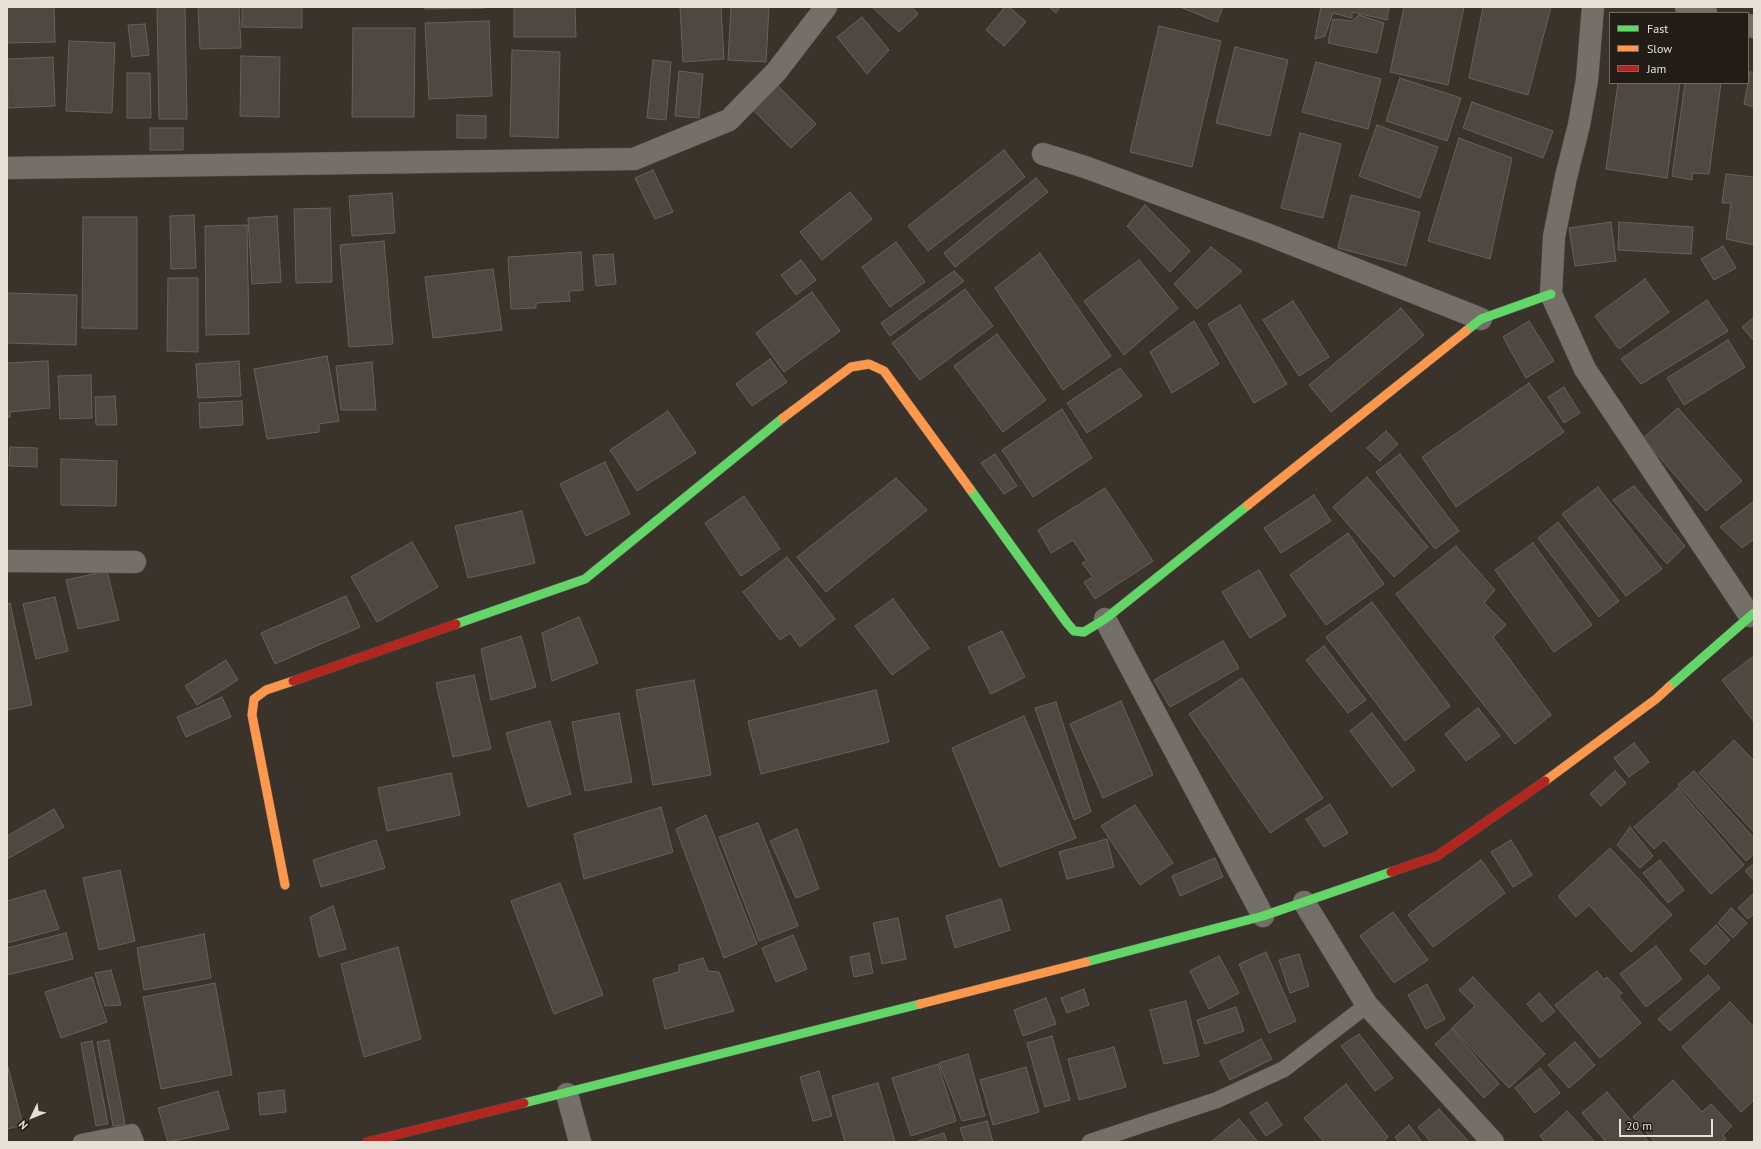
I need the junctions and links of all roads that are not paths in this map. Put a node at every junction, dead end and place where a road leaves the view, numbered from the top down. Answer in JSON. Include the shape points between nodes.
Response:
{"nodes":[{"id":1,"x":826,"y":7,"type":"edge"},
{"id":2,"x":1593,"y":7,"type":"edge"},
{"id":3,"x":1686,"y":7,"type":"edge"},
{"id":4,"x":1703,"y":12,"type":"edge"},
{"id":5,"x":1043,"y":154,"type":"dead end"},
{"id":6,"x":7,"y":168,"type":"edge"},
{"id":7,"x":1551,"y":294,"type":"junction"},
{"id":8,"x":1481,"y":319,"type":"junction"},
{"id":9,"x":7,"y":561,"type":"edge"},
{"id":10,"x":135,"y":562,"type":"dead end"},
{"id":11,"x":1752,"y":615,"type":"edge"},
{"id":12,"x":1105,"y":619,"type":"junction"},
{"id":13,"x":285,"y":885,"type":"dead end"},
{"id":14,"x":1304,"y":902,"type":"junction"},
{"id":15,"x":1263,"y":916,"type":"junction"},
{"id":16,"x":1367,"y":1005,"type":"junction"},
{"id":17,"x":567,"y":1094,"type":"junction"},
{"id":18,"x":81,"y":1142,"type":"edge"},
{"id":19,"x":136,"y":1142,"type":"edge"},
{"id":20,"x":367,"y":1142,"type":"edge"},
{"id":21,"x":580,"y":1142,"type":"edge"},
{"id":22,"x":1090,"y":1142,"type":"edge"},
{"id":23,"x":1493,"y":1142,"type":"edge"}],
"edges":[{"from":1,"to":6,"type":"street","via":[[776,72],[729,120],[634,159]]},
{"from":2,"to":7,"type":"street","via":[[1587,80],[1554,238]]},
{"from":3,"to":4,"type":"street"},
{"from":5,"to":8,"type":"street","via":[[1085,166],[1264,232]]},
{"from":7,"to":8,"type":"street"},
{"from":7,"to":11,"type":"street","via":[[1585,370]]},
{"from":8,"to":12,"type":"street"},
{"from":9,"to":10,"type":"street"},
{"from":11,"to":14,"type":"street","via":[[1656,700],[1437,856]]},
{"from":12,"to":13,"type":"street","via":[[1084,632],[1074,631],[884,372],[869,364],[851,367],[770,428],[585,578],[266,690],[254,699],[252,716]]},
{"from":12,"to":15,"type":"street"},
{"from":14,"to":15,"type":"street"},
{"from":14,"to":16,"type":"street"},
{"from":15,"to":17,"type":"street"},
{"from":16,"to":22,"type":"lane","via":[[1284,1069],[1217,1100]]},
{"from":16,"to":23,"type":"street"},
{"from":17,"to":20,"type":"street"},
{"from":17,"to":21,"type":"street"},
{"from":18,"to":19,"type":"lane","via":[[132,1132]]}]}
